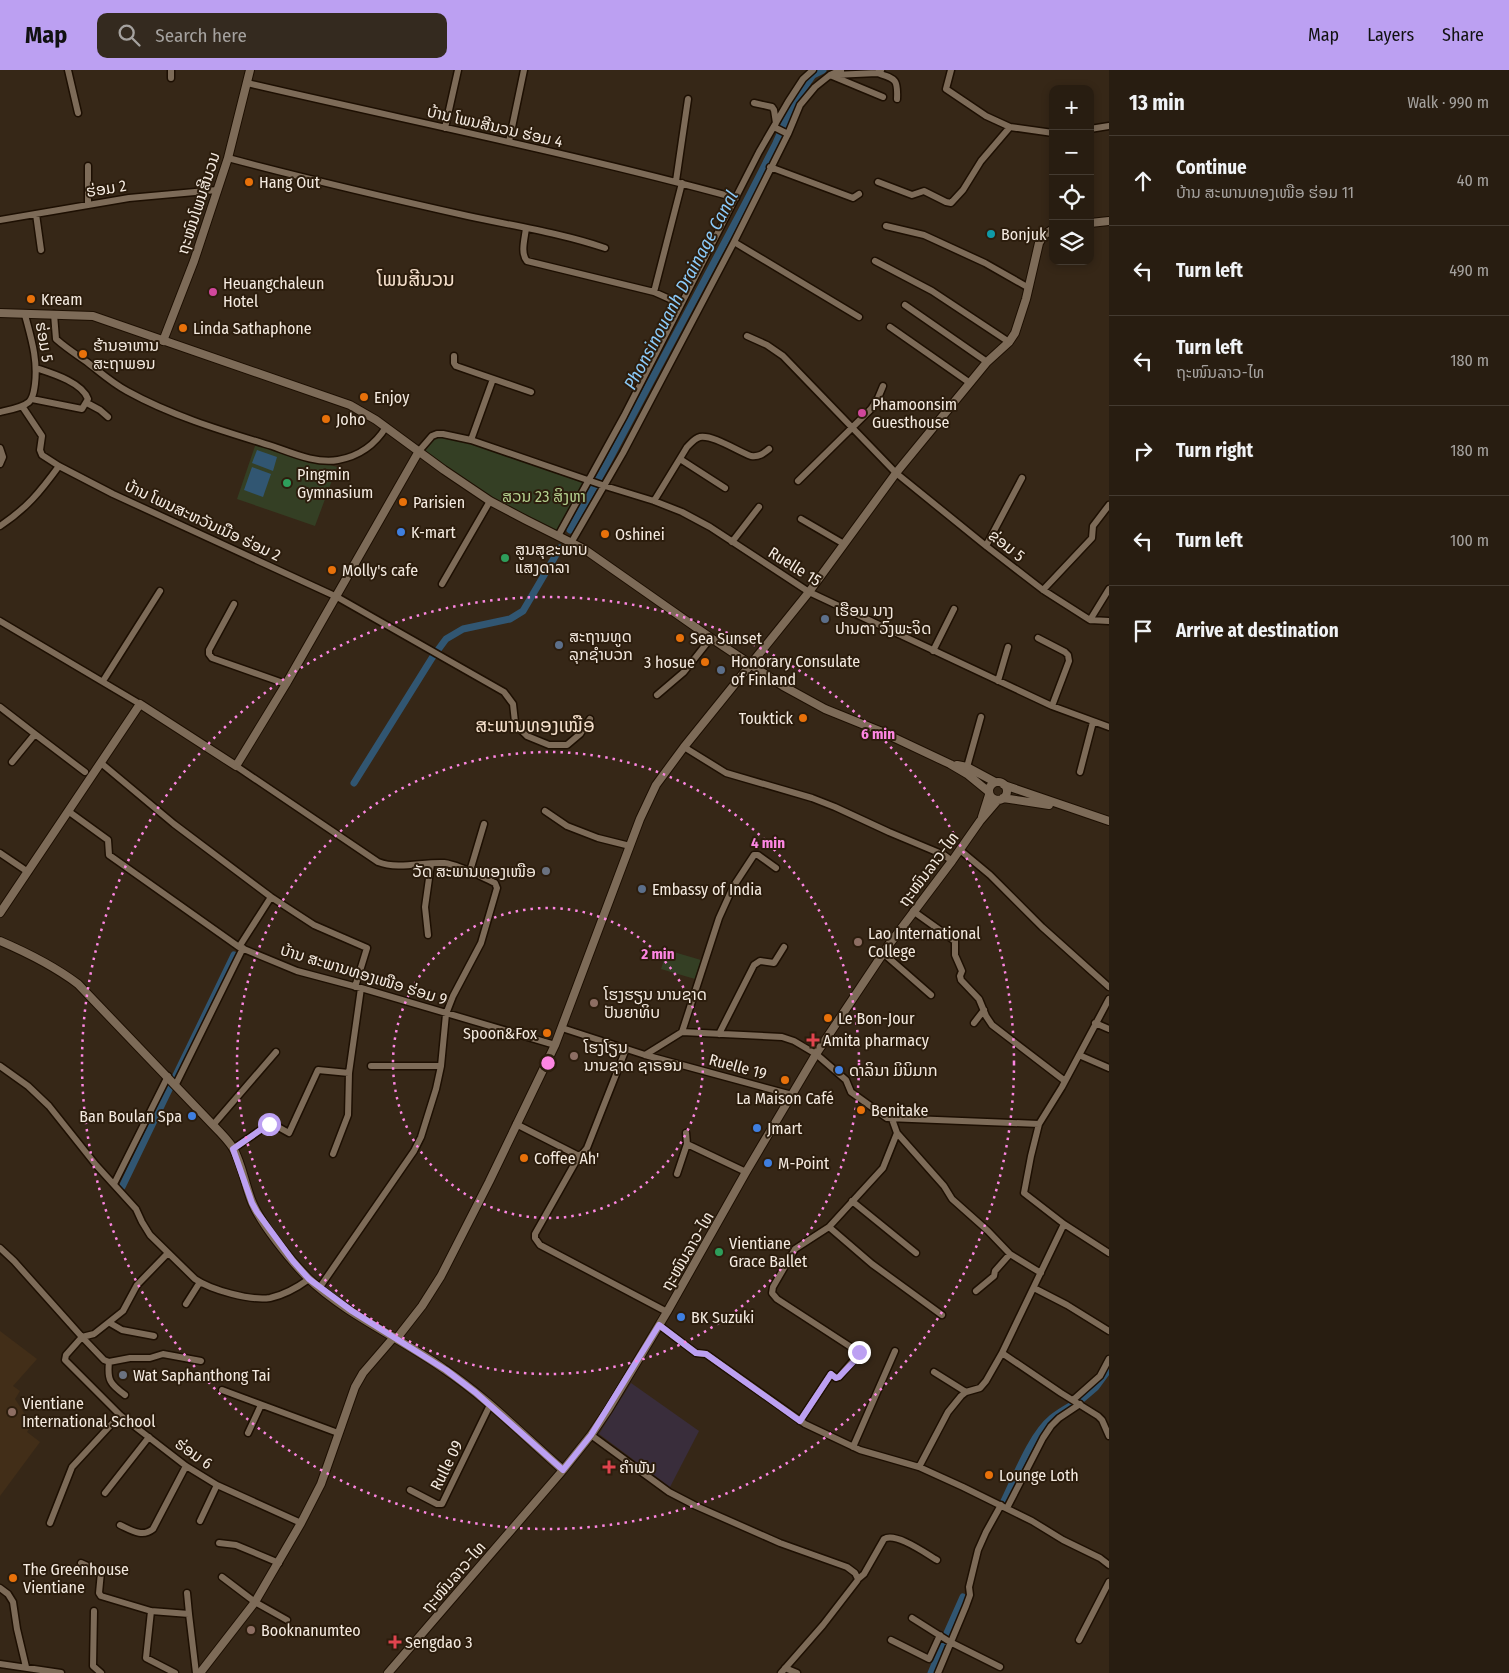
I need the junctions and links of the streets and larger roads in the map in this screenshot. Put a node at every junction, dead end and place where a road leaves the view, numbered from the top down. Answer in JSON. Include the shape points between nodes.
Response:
{"nodes":[{"id":1,"x":68,"y":70,"type":"edge"},
{"id":2,"x":171,"y":70,"type":"edge"},
{"id":3,"x":250,"y":70,"type":"edge"},
{"id":4,"x":458,"y":70,"type":"edge"},
{"id":5,"x":524,"y":70,"type":"edge"},
{"id":6,"x":813,"y":70,"type":"edge"},
{"id":7,"x":841,"y":70,"type":"edge"},
{"id":8,"x":950,"y":70,"type":"edge"},
{"id":9,"x":879,"y":72,"type":"edge"},
{"id":10,"x":830,"y":76,"type":"junction"},
{"id":11,"x":171,"y":78,"type":"dead end"},
{"id":12,"x":247,"y":84,"type":"junction"},
{"id":13,"x":883,"y":97,"type":"dead end"},
{"id":14,"x":688,"y":99,"type":"dead end"},
{"id":15,"x":897,"y":99,"type":"dead end"},
{"id":16,"x":754,"y":103,"type":"dead end"},
{"id":17,"x":78,"y":113,"type":"dead end"},
{"id":18,"x":775,"y":126,"type":"junction"},
{"id":19,"x":1109,"y":126,"type":"edge"},
{"id":20,"x":1010,"y":127,"type":"junction"},
{"id":21,"x":445,"y":128,"type":"junction"},
{"id":22,"x":1094,"y":128,"type":"edge"},
{"id":23,"x":1049,"y":132,"type":"edge"},
{"id":24,"x":787,"y":133,"type":"junction"},
{"id":25,"x":509,"y":142,"type":"junction"},
{"id":26,"x":228,"y":158,"type":"junction"},
{"id":27,"x":88,"y":166,"type":"dead end"},
{"id":28,"x":770,"y":167,"type":"junction"},
{"id":29,"x":679,"y":182,"type":"junction"},
{"id":30,"x":878,"y":182,"type":"dead end"},
{"id":31,"x":217,"y":190,"type":"junction"},
{"id":32,"x":859,"y":194,"type":"dead end"},
{"id":33,"x":736,"y":198,"type":"junction"},
{"id":34,"x":88,"y":205,"type":"junction"},
{"id":35,"x":36,"y":214,"type":"junction"},
{"id":36,"x":0,"y":220,"type":"edge"},
{"id":37,"x":1109,"y":221,"type":"edge"},
{"id":38,"x":1094,"y":223,"type":"edge"},
{"id":39,"x":886,"y":226,"type":"dead end"},
{"id":40,"x":526,"y":228,"type":"junction"},
{"id":41,"x":1049,"y":232,"type":"edge"},
{"id":42,"x":734,"y":242,"type":"junction"},
{"id":43,"x":606,"y":248,"type":"dead end"},
{"id":44,"x":41,"y":250,"type":"dead end"},
{"id":45,"x":874,"y":261,"type":"dead end"},
{"id":46,"x":1029,"y":288,"type":"junction"},
{"id":47,"x":654,"y":292,"type":"junction"},
{"id":48,"x":681,"y":304,"type":"junction"},
{"id":49,"x":905,"y":306,"type":"dead end"},
{"id":50,"x":0,"y":314,"type":"edge"},
{"id":51,"x":26,"y":314,"type":"junction"},
{"id":52,"x":54,"y":314,"type":"junction"},
{"id":53,"x":859,"y":317,"type":"dead end"},
{"id":54,"x":890,"y":327,"type":"dead end"},
{"id":55,"x":747,"y":336,"type":"dead end"},
{"id":56,"x":163,"y":341,"type":"junction"},
{"id":57,"x":1009,"y":342,"type":"junction"},
{"id":58,"x":454,"y":356,"type":"dead end"},
{"id":59,"x":987,"y":362,"type":"junction"},
{"id":60,"x":36,"y":368,"type":"junction"},
{"id":61,"x":493,"y":379,"type":"junction"},
{"id":62,"x":970,"y":383,"type":"junction"},
{"id":63,"x":883,"y":386,"type":"dead end"},
{"id":64,"x":531,"y":392,"type":"dead end"},
{"id":65,"x":32,"y":399,"type":"junction"},
{"id":66,"x":87,"y":403,"type":"junction"},
{"id":67,"x":22,"y":406,"type":"junction"},
{"id":68,"x":0,"y":412,"type":"edge"},
{"id":69,"x":108,"y":417,"type":"dead end"},
{"id":70,"x":386,"y":427,"type":"junction"},
{"id":71,"x":852,"y":428,"type":"junction"},
{"id":72,"x":472,"y":440,"type":"junction"},
{"id":73,"x":0,"y":448,"type":"edge"},
{"id":74,"x":768,"y":449,"type":"dead end"},
{"id":75,"x":419,"y":451,"type":"junction"},
{"id":76,"x":680,"y":459,"type":"junction"},
{"id":77,"x":0,"y":464,"type":"edge"},
{"id":78,"x":59,"y":466,"type":"junction"},
{"id":79,"x":896,"y":473,"type":"junction"},
{"id":80,"x":1022,"y":478,"type":"dead end"},
{"id":81,"x":588,"y":480,"type":"junction"},
{"id":82,"x":798,"y":481,"type":"dead end"},
{"id":83,"x":605,"y":486,"type":"junction"},
{"id":84,"x":725,"y":488,"type":"dead end"},
{"id":85,"x":490,"y":500,"type":"junction"},
{"id":86,"x":654,"y":501,"type":"junction"},
{"id":87,"x":1109,"y":505,"type":"edge"},
{"id":88,"x":759,"y":507,"type":"dead end"},
{"id":89,"x":801,"y":519,"type":"dead end"},
{"id":90,"x":0,"y":526,"type":"edge"},
{"id":91,"x":555,"y":535,"type":"junction"},
{"id":92,"x":571,"y":542,"type":"junction"},
{"id":93,"x":732,"y":542,"type":"junction"},
{"id":94,"x":844,"y":544,"type":"junction"},
{"id":95,"x":986,"y":546,"type":"junction"},
{"id":96,"x":442,"y":584,"type":"dead end"},
{"id":97,"x":1109,"y":589,"type":"edge"},
{"id":98,"x":160,"y":590,"type":"dead end"},
{"id":99,"x":1043,"y":590,"type":"junction"},
{"id":100,"x":809,"y":592,"type":"junction"},
{"id":101,"x":337,"y":597,"type":"junction"},
{"id":102,"x":234,"y":604,"type":"dead end"},
{"id":103,"x":954,"y":609,"type":"dead end"},
{"id":104,"x":1090,"y":620,"type":"junction"},
{"id":105,"x":0,"y":621,"type":"edge"},
{"id":106,"x":1109,"y":621,"type":"edge"},
{"id":107,"x":711,"y":638,"type":"junction"},
{"id":108,"x":1038,"y":638,"type":"dead end"},
{"id":109,"x":1008,"y":647,"type":"dead end"},
{"id":110,"x":933,"y":651,"type":"junction"},
{"id":111,"x":750,"y":664,"type":"junction"},
{"id":112,"x":103,"y":681,"type":"junction"},
{"id":113,"x":998,"y":681,"type":"junction"},
{"id":114,"x":286,"y":684,"type":"junction"},
{"id":115,"x":657,"y":696,"type":"dead end"},
{"id":116,"x":140,"y":704,"type":"junction"},
{"id":117,"x":1052,"y":706,"type":"junction"},
{"id":118,"x":0,"y":707,"type":"edge"},
{"id":119,"x":982,"y":717,"type":"dead end"},
{"id":120,"x":590,"y":719,"type":"dead end"},
{"id":121,"x":1093,"y":722,"type":"junction"},
{"id":122,"x":1109,"y":727,"type":"edge"},
{"id":123,"x":35,"y":734,"type":"junction"},
{"id":124,"x":684,"y":748,"type":"junction"},
{"id":125,"x":12,"y":762,"type":"dead end"},
{"id":126,"x":101,"y":763,"type":"junction"},
{"id":127,"x":950,"y":764,"type":"junction"},
{"id":128,"x":236,"y":766,"type":"junction"},
{"id":129,"x":967,"y":767,"type":"junction"},
{"id":130,"x":85,"y":772,"type":"dead end"},
{"id":131,"x":1080,"y":772,"type":"dead end"},
{"id":132,"x":995,"y":782,"type":"junction"},
{"id":133,"x":1004,"y":784,"type":"junction"},
{"id":134,"x":989,"y":793,"type":"junction"},
{"id":135,"x":1001,"y":799,"type":"junction"},
{"id":136,"x":1071,"y":809,"type":"junction"},
{"id":137,"x":68,"y":811,"type":"junction"},
{"id":138,"x":545,"y":811,"type":"dead end"},
{"id":139,"x":980,"y":821,"type":"junction"},
{"id":140,"x":1109,"y":821,"type":"edge"},
{"id":141,"x":484,"y":824,"type":"dead end"},
{"id":142,"x":630,"y":846,"type":"junction"},
{"id":143,"x":960,"y":850,"type":"junction"},
{"id":144,"x":0,"y":853,"type":"edge"},
{"id":145,"x":952,"y":860,"type":"junction"},
{"id":146,"x":431,"y":864,"type":"junction"},
{"id":147,"x":776,"y":868,"type":"dead end"},
{"id":148,"x":470,"y":871,"type":"junction"},
{"id":149,"x":28,"y":872,"type":"junction"},
{"id":150,"x":271,"y":897,"type":"junction"},
{"id":151,"x":913,"y":911,"type":"junction"},
{"id":152,"x":0,"y":913,"type":"edge"},
{"id":153,"x":428,"y":935,"type":"dead end"},
{"id":154,"x":0,"y":941,"type":"edge"},
{"id":155,"x":784,"y":947,"type":"dead end"},
{"id":156,"x":241,"y":948,"type":"junction"},
{"id":157,"x":883,"y":953,"type":"junction"},
{"id":158,"x":358,"y":987,"type":"junction"},
{"id":159,"x":1109,"y":987,"type":"edge"},
{"id":160,"x":931,"y":995,"type":"dead end"},
{"id":161,"x":1109,"y":999,"type":"edge"},
{"id":162,"x":984,"y":1010,"type":"junction"},
{"id":163,"x":446,"y":1014,"type":"junction"},
{"id":164,"x":974,"y":1023,"type":"dead end"},
{"id":165,"x":1095,"y":1023,"type":"junction"},
{"id":166,"x":562,"y":1028,"type":"junction"},
{"id":167,"x":1109,"y":1029,"type":"edge"},
{"id":168,"x":682,"y":1032,"type":"junction"},
{"id":169,"x":719,"y":1034,"type":"junction"},
{"id":170,"x":555,"y":1045,"type":"junction"},
{"id":171,"x":626,"y":1049,"type":"junction"},
{"id":172,"x":276,"y":1052,"type":"dead end"},
{"id":173,"x":816,"y":1054,"type":"junction"},
{"id":174,"x":645,"y":1055,"type":"junction"},
{"id":175,"x":1079,"y":1055,"type":"junction"},
{"id":176,"x":0,"y":1066,"type":"edge"},
{"id":177,"x":371,"y":1066,"type":"dead end"},
{"id":178,"x":441,"y":1066,"type":"junction"},
{"id":179,"x":1109,"y":1068,"type":"edge"},
{"id":180,"x":349,"y":1073,"type":"junction"},
{"id":181,"x":168,"y":1076,"type":"junction"},
{"id":182,"x":1065,"y":1081,"type":"junction"},
{"id":183,"x":176,"y":1084,"type":"junction"},
{"id":184,"x":792,"y":1095,"type":"junction"},
{"id":185,"x":892,"y":1119,"type":"junction"},
{"id":186,"x":516,"y":1124,"type":"junction"},
{"id":187,"x":1039,"y":1124,"type":"junction"},
{"id":188,"x":213,"y":1125,"type":"junction"},
{"id":189,"x":686,"y":1133,"type":"dead end"},
{"id":190,"x":897,"y":1133,"type":"junction"},
{"id":191,"x":687,"y":1144,"type":"junction"},
{"id":192,"x":233,"y":1149,"type":"junction"},
{"id":193,"x":332,"y":1154,"type":"dead end"},
{"id":194,"x":579,"y":1156,"type":"junction"},
{"id":195,"x":746,"y":1172,"type":"junction"},
{"id":196,"x":677,"y":1174,"type":"dead end"},
{"id":197,"x":114,"y":1184,"type":"junction"},
{"id":198,"x":852,"y":1201,"type":"junction"},
{"id":199,"x":1064,"y":1224,"type":"junction"},
{"id":200,"x":829,"y":1227,"type":"junction"},
{"id":201,"x":0,"y":1248,"type":"edge"},
{"id":202,"x":168,"y":1253,"type":"junction"},
{"id":203,"x":916,"y":1253,"type":"dead end"},
{"id":204,"x":1109,"y":1253,"type":"edge"},
{"id":205,"x":1010,"y":1254,"type":"junction"},
{"id":206,"x":1041,"y":1273,"type":"junction"},
{"id":207,"x":309,"y":1279,"type":"junction"},
{"id":208,"x":200,"y":1282,"type":"junction"},
{"id":209,"x":320,"y":1287,"type":"junction"},
{"id":210,"x":1034,"y":1288,"type":"junction"},
{"id":211,"x":976,"y":1291,"type":"dead end"},
{"id":212,"x":186,"y":1304,"type":"dead end"},
{"id":213,"x":667,"y":1312,"type":"junction"},
{"id":214,"x":942,"y":1315,"type":"dead end"},
{"id":215,"x":110,"y":1323,"type":"junction"},
{"id":216,"x":659,"y":1325,"type":"junction"},
{"id":217,"x":1109,"y":1331,"type":"edge"},
{"id":218,"x":82,"y":1336,"type":"junction"},
{"id":219,"x":154,"y":1336,"type":"dead end"},
{"id":220,"x":396,"y":1338,"type":"junction"},
{"id":221,"x":895,"y":1351,"type":"dead end"},
{"id":222,"x":1002,"y":1353,"type":"junction"},
{"id":223,"x":1109,"y":1359,"type":"edge"},
{"id":224,"x":201,"y":1361,"type":"dead end"},
{"id":225,"x":109,"y":1362,"type":"junction"},
{"id":226,"x":934,"y":1372,"type":"dead end"},
{"id":227,"x":222,"y":1390,"type":"dead end"},
{"id":228,"x":966,"y":1392,"type":"junction"},
{"id":229,"x":124,"y":1395,"type":"dead end"},
{"id":230,"x":1073,"y":1400,"type":"junction"},
{"id":231,"x":1080,"y":1404,"type":"junction"},
{"id":232,"x":261,"y":1405,"type":"junction"},
{"id":233,"x":490,"y":1406,"type":"junction"},
{"id":234,"x":120,"y":1415,"type":"junction"},
{"id":235,"x":800,"y":1421,"type":"junction"},
{"id":236,"x":248,"y":1433,"type":"dead end"},
{"id":237,"x":338,"y":1433,"type":"junction"},
{"id":238,"x":591,"y":1435,"type":"junction"},
{"id":239,"x":1109,"y":1436,"type":"edge"},
{"id":240,"x":149,"y":1437,"type":"junction"},
{"id":241,"x":853,"y":1447,"type":"junction"},
{"id":242,"x":186,"y":1466,"type":"junction"},
{"id":243,"x":919,"y":1467,"type":"junction"},
{"id":244,"x":563,"y":1470,"type":"junction"},
{"id":245,"x":217,"y":1486,"type":"junction"},
{"id":246,"x":410,"y":1490,"type":"dead end"},
{"id":247,"x":105,"y":1493,"type":"dead end"},
{"id":248,"x":1001,"y":1505,"type":"junction"},
{"id":249,"x":1008,"y":1508,"type":"junction"},
{"id":250,"x":200,"y":1521,"type":"dead end"},
{"id":251,"x":50,"y":1523,"type":"dead end"},
{"id":252,"x":301,"y":1523,"type":"junction"},
{"id":253,"x":120,"y":1525,"type":"dead end"},
{"id":254,"x":220,"y":1543,"type":"dead end"},
{"id":255,"x":937,"y":1560,"type":"dead end"},
{"id":256,"x":81,"y":1563,"type":"dead end"},
{"id":257,"x":279,"y":1563,"type":"junction"},
{"id":258,"x":1109,"y":1565,"type":"edge"},
{"id":259,"x":222,"y":1577,"type":"dead end"},
{"id":260,"x":858,"y":1579,"type":"junction"},
{"id":261,"x":1109,"y":1582,"type":"edge"},
{"id":262,"x":0,"y":1588,"type":"edge"},
{"id":263,"x":187,"y":1593,"type":"dead end"},
{"id":264,"x":255,"y":1602,"type":"junction"},
{"id":265,"x":94,"y":1611,"type":"dead end"},
{"id":266,"x":151,"y":1611,"type":"junction"},
{"id":267,"x":189,"y":1614,"type":"junction"},
{"id":268,"x":912,"y":1618,"type":"dead end"},
{"id":269,"x":286,"y":1620,"type":"dead end"},
{"id":270,"x":940,"y":1635,"type":"junction"},
{"id":271,"x":891,"y":1640,"type":"dead end"},
{"id":272,"x":1079,"y":1640,"type":"dead end"},
{"id":273,"x":950,"y":1642,"type":"junction"},
{"id":274,"x":0,"y":1664,"type":"edge"},
{"id":275,"x":1000,"y":1667,"type":"dead end"},
{"id":276,"x":26,"y":1668,"type":"junction"},
{"id":277,"x":783,"y":1671,"type":"edge"},
{"id":278,"x":60,"y":1673,"type":"edge"},
{"id":279,"x":101,"y":1673,"type":"edge"},
{"id":280,"x":175,"y":1673,"type":"edge"},
{"id":281,"x":196,"y":1673,"type":"edge"},
{"id":282,"x":200,"y":1673,"type":"edge"},
{"id":283,"x":388,"y":1673,"type":"edge"},
{"id":284,"x":797,"y":1673,"type":"edge"},
{"id":285,"x":938,"y":1673,"type":"edge"}],
"edges":[{"from":1,"to":17,"type":"street"},
{"from":2,"to":11,"type":"street"},
{"from":3,"to":12,"type":"street","name":"ຖະໜົນໂພນສີນວນ"},
{"from":4,"to":21,"type":"street"},
{"from":5,"to":25,"type":"street"},
{"from":6,"to":18,"type":"street","via":[[803,79]]},
{"from":7,"to":10,"type":"street"},
{"from":8,"to":20,"type":"street","via":[[946,90]]},
{"from":9,"to":10,"type":"street"},
{"from":9,"to":15,"type":"street","via":[[893,78],[898,85]]},
{"from":10,"to":13,"type":"street"},
{"from":10,"to":24,"type":"street","via":[[814,87]]},
{"from":12,"to":21,"type":"street","name":"ບ້ານ ໂພນສີນວນ ຮ່ອມ 4"},
{"from":12,"to":26,"type":"street","name":"ຖະໜົນໂພນສີນວນ"},
{"from":14,"to":29,"type":"street"},
{"from":16,"to":18,"type":"street","via":[[772,107]]},
{"from":18,"to":24,"type":"street"},
{"from":18,"to":33,"type":"street"},
{"from":19,"to":22,"type":"street"},
{"from":20,"to":23,"type":"street"},
{"from":20,"to":30,"type":"street","via":[[951,203],[924,191],[912,195]]},
{"from":21,"to":25,"type":"street","name":"ບ້ານ ໂພນສີນວນ ຮ່ອມ 4"},
{"from":24,"to":28,"type":"street"},
{"from":25,"to":29,"type":"street","name":"ບ້ານ ໂພນສີນວນ ຮ່ອມ 4"},
{"from":26,"to":31,"type":"street","name":"ຖະໜົນໂພນສີນວນ"},
{"from":26,"to":40,"type":"street"},
{"from":27,"to":34,"type":"street"},
{"from":28,"to":32,"type":"street","via":[[847,196],[854,198]]},
{"from":28,"to":42,"type":"street"},
{"from":29,"to":33,"type":"street","name":"ບ້ານ ໂພນສີນວນ ຮ່ອມ 4"},
{"from":29,"to":47,"type":"street"},
{"from":31,"to":34,"type":"street","name":"ຮ່ອມ 2"},
{"from":31,"to":56,"type":"street","name":"ຖະໜົນໂພນສີນວນ"},
{"from":33,"to":48,"type":"street"},
{"from":34,"to":35,"type":"street","name":"ຮ່ອມ 2"},
{"from":35,"to":36,"type":"street","name":"ຮ່ອມ 2"},
{"from":35,"to":44,"type":"street"},
{"from":37,"to":38,"type":"street"},
{"from":39,"to":46,"type":"street","via":[[924,235]]},
{"from":40,"to":43,"type":"street","via":[[578,238]]},
{"from":40,"to":47,"type":"street","via":[[523,253],[527,261]]},
{"from":41,"to":46,"type":"street","via":[[1039,243]]},
{"from":42,"to":53,"type":"street"},
{"from":42,"to":83,"type":"street"},
{"from":45,"to":57,"type":"street","via":[[932,290]]},
{"from":46,"to":57,"type":"street","via":[[1015,333]]},
{"from":47,"to":48,"type":"street"},
{"from":48,"to":81,"type":"street"},
{"from":49,"to":59,"type":"street"},
{"from":50,"to":51,"type":"street"},
{"from":51,"to":52,"type":"street"},
{"from":51,"to":60,"type":"street","name":"ຮ່ອມ 5"},
{"from":52,"to":56,"type":"street","via":[[93,316]]},
{"from":52,"to":70,"type":"street","via":[[56,339],[112,382],[171,412],[225,432],[313,459],[337,461],[369,448]]},
{"from":54,"to":62,"type":"street"},
{"from":55,"to":71,"type":"street","name":"ຂ່ອມ 5","via":[[782,356]]},
{"from":56,"to":70,"type":"street","via":[[350,405]]},
{"from":57,"to":59,"type":"street"},
{"from":58,"to":61,"type":"street","via":[[456,366]]},
{"from":59,"to":62,"type":"street"},
{"from":60,"to":65,"type":"street","name":"ຮ່ອມ 5"},
{"from":60,"to":66,"type":"street","via":[[75,385],[87,396]]},
{"from":61,"to":64,"type":"street"},
{"from":61,"to":72,"type":"street"},
{"from":62,"to":79,"type":"street"},
{"from":63,"to":71,"type":"street","via":[[875,404]]},
{"from":65,"to":66,"type":"street","via":[[80,409]]},
{"from":65,"to":67,"type":"street"},
{"from":66,"to":69,"type":"street"},
{"from":67,"to":68,"type":"street"},
{"from":67,"to":78,"type":"street","name":"ບ້ານ ໂພນສະຫວັນເນືອ ຮ່ອມ 2","via":[[42,436],[42,455]]},
{"from":70,"to":75,"type":"street"},
{"from":71,"to":79,"type":"street","name":"ຂ່ອມ 5"},
{"from":71,"to":82,"type":"street"},
{"from":72,"to":75,"type":"street","name":"Ruelle 15","via":[[436,434]]},
{"from":72,"to":81,"type":"street","name":"Ruelle 15"},
{"from":73,"to":77,"type":"street"},
{"from":74,"to":76,"type":"street","via":[[751,456],[699,437]]},
{"from":75,"to":85,"type":"street"},
{"from":75,"to":101,"type":"street"},
{"from":76,"to":84,"type":"street"},
{"from":76,"to":86,"type":"street"},
{"from":78,"to":90,"type":"street","via":[[30,503]]},
{"from":78,"to":101,"type":"street","name":"ບ້ານ ໂພນສະຫວັນເນືອ ຮ່ອມ 2"},
{"from":79,"to":94,"type":"street"},
{"from":79,"to":95,"type":"street","name":"ຂ່ອມ 5"},
{"from":80,"to":95,"type":"street"},
{"from":81,"to":83,"type":"street","name":"Ruelle 15"},
{"from":81,"to":91,"type":"street"},
{"from":83,"to":86,"type":"street","name":"Ruelle 15"},
{"from":83,"to":92,"type":"street"},
{"from":85,"to":91,"type":"street"},
{"from":85,"to":96,"type":"street"},
{"from":86,"to":93,"type":"street","name":"Ruelle 15","via":[[682,512]]},
{"from":87,"to":99,"type":"street","via":[[1093,526],[1092,538]]},
{"from":88,"to":93,"type":"street"},
{"from":89,"to":94,"type":"street"},
{"from":91,"to":92,"type":"street"},
{"from":92,"to":107,"type":"street"},
{"from":93,"to":100,"type":"street","name":"Ruelle 15"},
{"from":94,"to":100,"type":"street"},
{"from":95,"to":99,"type":"street","name":"ຂ່ອມ 5"},
{"from":97,"to":104,"type":"street"},
{"from":98,"to":112,"type":"street"},
{"from":99,"to":104,"type":"street","name":"ຂ່ອມ 5"},
{"from":100,"to":110,"type":"street","name":"Ruelle 15"},
{"from":100,"to":111,"type":"street"},
{"from":101,"to":114,"type":"street"},
{"from":101,"to":120,"type":"street","name":"ບ້ານ ໂພນສະຫວັນເນືອ ຮ່ອມ 2","via":[[504,692],[513,704],[515,722],[527,736],[549,745],[566,746]]},
{"from":102,"to":114,"type":"street","via":[[209,654],[212,658]]},
{"from":103,"to":110,"type":"street"},
{"from":104,"to":106,"type":"street","name":"ຂ່ອມ 5"},
{"from":105,"to":112,"type":"street"},
{"from":107,"to":111,"type":"street"},
{"from":107,"to":115,"type":"street","via":[[684,672]]},
{"from":108,"to":117,"type":"street","via":[[1068,656]]},
{"from":109,"to":113,"type":"street"},
{"from":110,"to":113,"type":"street","name":"Ruelle 15"},
{"from":111,"to":124,"type":"street"},
{"from":111,"to":127,"type":"street","via":[[826,709]]},
{"from":112,"to":116,"type":"street"},
{"from":113,"to":117,"type":"street","name":"Ruelle 15"},
{"from":114,"to":128,"type":"street"},
{"from":116,"to":126,"type":"street"},
{"from":116,"to":128,"type":"street"},
{"from":117,"to":121,"type":"street","name":"Ruelle 15"},
{"from":118,"to":123,"type":"street"},
{"from":119,"to":129,"type":"street"},
{"from":121,"to":122,"type":"street","name":"Ruelle 15"},
{"from":121,"to":131,"type":"street"},
{"from":123,"to":125,"type":"street"},
{"from":123,"to":130,"type":"street"},
{"from":124,"to":142,"type":"street","via":[[656,786]]},
{"from":124,"to":145,"type":"street","via":[[726,773],[835,806]]},
{"from":126,"to":137,"type":"street"},
{"from":126,"to":150,"type":"street","via":[[174,824]]},
{"from":127,"to":129,"type":"street"},
{"from":127,"to":134,"type":"street"},
{"from":128,"to":146,"type":"street","via":[[378,862],[392,866]]},
{"from":129,"to":132,"type":"street"},
{"from":132,"to":133,"type":"street"},
{"from":132,"to":134,"type":"street"},
{"from":133,"to":135,"type":"street","via":[[1006,793]]},
{"from":133,"to":136,"type":"street"},
{"from":134,"to":135,"type":"street","via":[[993,799]]},
{"from":134,"to":139,"type":"street","name":"ຖະໜົນລາວ-ໄທ"},
{"from":135,"to":136,"type":"street"},
{"from":135,"to":139,"type":"street","name":"ຖະໜົນລາວ-ໄທ"},
{"from":136,"to":140,"type":"street"},
{"from":137,"to":149,"type":"street"},
{"from":137,"to":156,"type":"street","name":"ບ້ານ ສະພານທອງເໜືອ ຮ່ອມ 9","via":[[108,840],[109,855]]},
{"from":138,"to":142,"type":"street","via":[[567,826]]},
{"from":139,"to":143,"type":"street","name":"ຖະໜົນລາວ-ໄທ"},
{"from":141,"to":148,"type":"street"},
{"from":142,"to":166,"type":"street"},
{"from":143,"to":145,"type":"street","name":"ຖະໜົນລາວ-ໄທ"},
{"from":143,"to":159,"type":"street"},
{"from":144,"to":149,"type":"street"},
{"from":145,"to":151,"type":"street","name":"ຖະໜົນລາວ-ໄທ"},
{"from":146,"to":148,"type":"street","via":[[444,863]]},
{"from":146,"to":153,"type":"street","via":[[424,907]]},
{"from":147,"to":168,"type":"street","via":[[754,855],[733,888],[719,918]]},
{"from":148,"to":163,"type":"street","via":[[495,883],[497,888],[481,943]]},
{"from":149,"to":152,"type":"street"},
{"from":150,"to":156,"type":"street"},
{"from":150,"to":158,"type":"street","via":[[314,925],[366,948]]},
{"from":151,"to":157,"type":"street","name":"ຖະໜົນລາວ-ໄທ"},
{"from":151,"to":162,"type":"street","via":[[955,941],[961,980],[979,999]]},
{"from":154,"to":181,"type":"street","via":[[59,970],[78,984]]},
{"from":155,"to":169,"type":"street","via":[[774,963],[760,961],[754,965]]},
{"from":156,"to":158,"type":"street","name":"ບ້ານ ສະພານທອງເໜືອ ຮ່ອມ 9","via":[[297,971]]},
{"from":156,"to":183,"type":"street"},
{"from":157,"to":160,"type":"street"},
{"from":157,"to":173,"type":"street","name":"ຖະໜົນລາວ-ໄທ"},
{"from":158,"to":163,"type":"street","name":"ບ້ານ ສະພານທອງເໜືອ ຮ່ອມ 9"},
{"from":158,"to":180,"type":"street"},
{"from":161,"to":165,"type":"street"},
{"from":162,"to":164,"type":"street"},
{"from":162,"to":182,"type":"street","via":[[992,1025]]},
{"from":163,"to":170,"type":"street","name":"ບ້ານ ສະພານທອງເໜືອ ຮ່ອມ 9"},
{"from":163,"to":178,"type":"street"},
{"from":165,"to":167,"type":"street"},
{"from":165,"to":175,"type":"street"},
{"from":166,"to":170,"type":"street"},
{"from":166,"to":171,"type":"street","name":"Ruelle 19"},
{"from":168,"to":169,"type":"street"},
{"from":168,"to":174,"type":"street"},
{"from":169,"to":173,"type":"street","via":[[782,1037]]},
{"from":170,"to":186,"type":"street"},
{"from":171,"to":174,"type":"street","name":"Ruelle 19"},
{"from":171,"to":194,"type":"street","via":[[587,1148]]},
{"from":172,"to":188,"type":"street"},
{"from":173,"to":184,"type":"street","name":"ຖະໜົນລາວ-ໄທ"},
{"from":173,"to":185,"type":"street","via":[[846,1080],[852,1092]]},
{"from":174,"to":184,"type":"street","name":"Ruelle 19"},
{"from":175,"to":179,"type":"street"},
{"from":175,"to":182,"type":"street"},
{"from":176,"to":197,"type":"street","via":[[49,1106]]},
{"from":177,"to":178,"type":"street"},
{"from":178,"to":209,"type":"street","via":[[436,1090],[414,1151]]},
{"from":180,"to":192,"type":"street","via":[[318,1070],[289,1133],[269,1124]]},
{"from":180,"to":193,"type":"street","via":[[348,1115]]},
{"from":181,"to":183,"type":"street"},
{"from":181,"to":197,"type":"street"},
{"from":182,"to":187,"type":"street"},
{"from":183,"to":188,"type":"street"},
{"from":184,"to":195,"type":"street","name":"ຖະໜົນລາວ-ໄທ"},
{"from":185,"to":187,"type":"street"},
{"from":185,"to":190,"type":"street"},
{"from":186,"to":194,"type":"street"},
{"from":186,"to":220,"type":"street","via":[[441,1276]]},
{"from":187,"to":199,"type":"street","via":[[1024,1193]]},
{"from":188,"to":192,"type":"street"},
{"from":189,"to":191,"type":"street"},
{"from":190,"to":198,"type":"street","via":[[883,1168]]},
{"from":190,"to":205,"type":"street","via":[[952,1199]]},
{"from":191,"to":195,"type":"street"},
{"from":191,"to":196,"type":"street"},
{"from":192,"to":207,"type":"street","via":[[257,1212]]},
{"from":194,"to":213,"type":"street","via":[[535,1234],[536,1241]]},
{"from":195,"to":213,"type":"street","name":"ຖະໜົນລາວ-ໄທ"},
{"from":197,"to":202,"type":"street","via":[[136,1209],[150,1235]]},
{"from":198,"to":200,"type":"street"},
{"from":198,"to":203,"type":"street"},
{"from":199,"to":204,"type":"street"},
{"from":199,"to":206,"type":"street"},
{"from":200,"to":214,"type":"street","via":[[872,1264]]},
{"from":200,"to":235,"type":"street","via":[[795,1249],[772,1293],[860,1353],[839,1377],[831,1374]]},
{"from":201,"to":218,"type":"street"},
{"from":202,"to":208,"type":"street"},
{"from":202,"to":215,"type":"street","via":[[137,1285],[123,1312]]},
{"from":205,"to":206,"type":"street"},
{"from":205,"to":211,"type":"street","via":[[994,1276]]},
{"from":206,"to":210,"type":"street"},
{"from":207,"to":208,"type":"street","via":[[298,1287],[265,1298],[222,1290]]},
{"from":207,"to":209,"type":"street"},
{"from":208,"to":212,"type":"street"},
{"from":209,"to":220,"type":"street"},
{"from":210,"to":217,"type":"street"},
{"from":210,"to":222,"type":"street"},
{"from":213,"to":216,"type":"street","name":"ຖະໜົນລາວ-ໄທ"},
{"from":215,"to":218,"type":"street","via":[[94,1334]]},
{"from":215,"to":219,"type":"street","via":[[122,1330]]},
{"from":216,"to":235,"type":"street"},
{"from":216,"to":238,"type":"street","name":"ຖະໜົນລາວ-ໄທ"},
{"from":218,"to":225,"type":"street"},
{"from":218,"to":234,"type":"street","name":"ຮ່ອມ 6","via":[[65,1360]]},
{"from":220,"to":233,"type":"street","via":[[446,1370]]},
{"from":220,"to":237,"type":"street","via":[[363,1373]]},
{"from":221,"to":241,"type":"street"},
{"from":222,"to":228,"type":"street","via":[[980,1388]]},
{"from":222,"to":230,"type":"street"},
{"from":223,"to":230,"type":"street","via":[[1100,1376]]},
{"from":224,"to":225,"type":"street","via":[[163,1354]]},
{"from":225,"to":229,"type":"street","via":[[109,1379]]},
{"from":226,"to":228,"type":"street"},
{"from":227,"to":232,"type":"street"},
{"from":228,"to":243,"type":"street","via":[[948,1412]]},
{"from":230,"to":231,"type":"street"},
{"from":231,"to":239,"type":"street","via":[[1102,1420]]},
{"from":231,"to":249,"type":"street","via":[[1051,1426]]},
{"from":232,"to":236,"type":"street"},
{"from":232,"to":237,"type":"street"},
{"from":233,"to":244,"type":"street"},
{"from":233,"to":246,"type":"street","name":"Rulle 09","via":[[442,1504]]},
{"from":234,"to":240,"type":"street","name":"ຮ່ອມ 6"},
{"from":234,"to":251,"type":"street","via":[[72,1467]]},
{"from":235,"to":241,"type":"street"},
{"from":237,"to":252,"type":"street","via":[[321,1484]]},
{"from":238,"to":244,"type":"street","name":"ຖະໜົນລາວ-ໄທ"},
{"from":238,"to":260,"type":"street","via":[[669,1492],[780,1542],[847,1567]]},
{"from":240,"to":242,"type":"street","name":"ຮ່ອມ 6"},
{"from":240,"to":247,"type":"street"},
{"from":241,"to":243,"type":"street"},
{"from":242,"to":245,"type":"street","name":"ຮ່ອມ 6"},
{"from":242,"to":253,"type":"street","via":[[153,1530],[140,1534]]},
{"from":243,"to":248,"type":"street"},
{"from":244,"to":283,"type":"street","name":"ຖະໜົນລາວ-ໄທ"},
{"from":245,"to":250,"type":"street"},
{"from":245,"to":252,"type":"street","name":"ຮ່ອມ 6"},
{"from":248,"to":249,"type":"street"},
{"from":248,"to":273,"type":"street","via":[[978,1550],[970,1595]]},
{"from":249,"to":258,"type":"street"},
{"from":252,"to":257,"type":"street"},
{"from":254,"to":257,"type":"street","via":[[236,1545]]},
{"from":255,"to":260,"type":"street","via":[[901,1540],[887,1537]]},
{"from":256,"to":266,"type":"street","via":[[101,1572],[99,1595]]},
{"from":257,"to":264,"type":"street"},
{"from":259,"to":264,"type":"street"},
{"from":260,"to":277,"type":"street"},
{"from":261,"to":272,"type":"street"},
{"from":262,"to":276,"type":"street","via":[[13,1602]]},
{"from":263,"to":267,"type":"street"},
{"from":264,"to":269,"type":"street"},
{"from":264,"to":282,"type":"street"},
{"from":265,"to":279,"type":"street","via":[[93,1666]]},
{"from":266,"to":267,"type":"street"},
{"from":266,"to":280,"type":"street","via":[[146,1658]]},
{"from":267,"to":281,"type":"street"},
{"from":268,"to":270,"type":"street"},
{"from":270,"to":271,"type":"street","via":[[929,1659]]},
{"from":270,"to":273,"type":"street"},
{"from":273,"to":275,"type":"street"},
{"from":273,"to":285,"type":"street"},
{"from":274,"to":276,"type":"street"},
{"from":276,"to":278,"type":"street"},
{"from":277,"to":284,"type":"street"}]}
